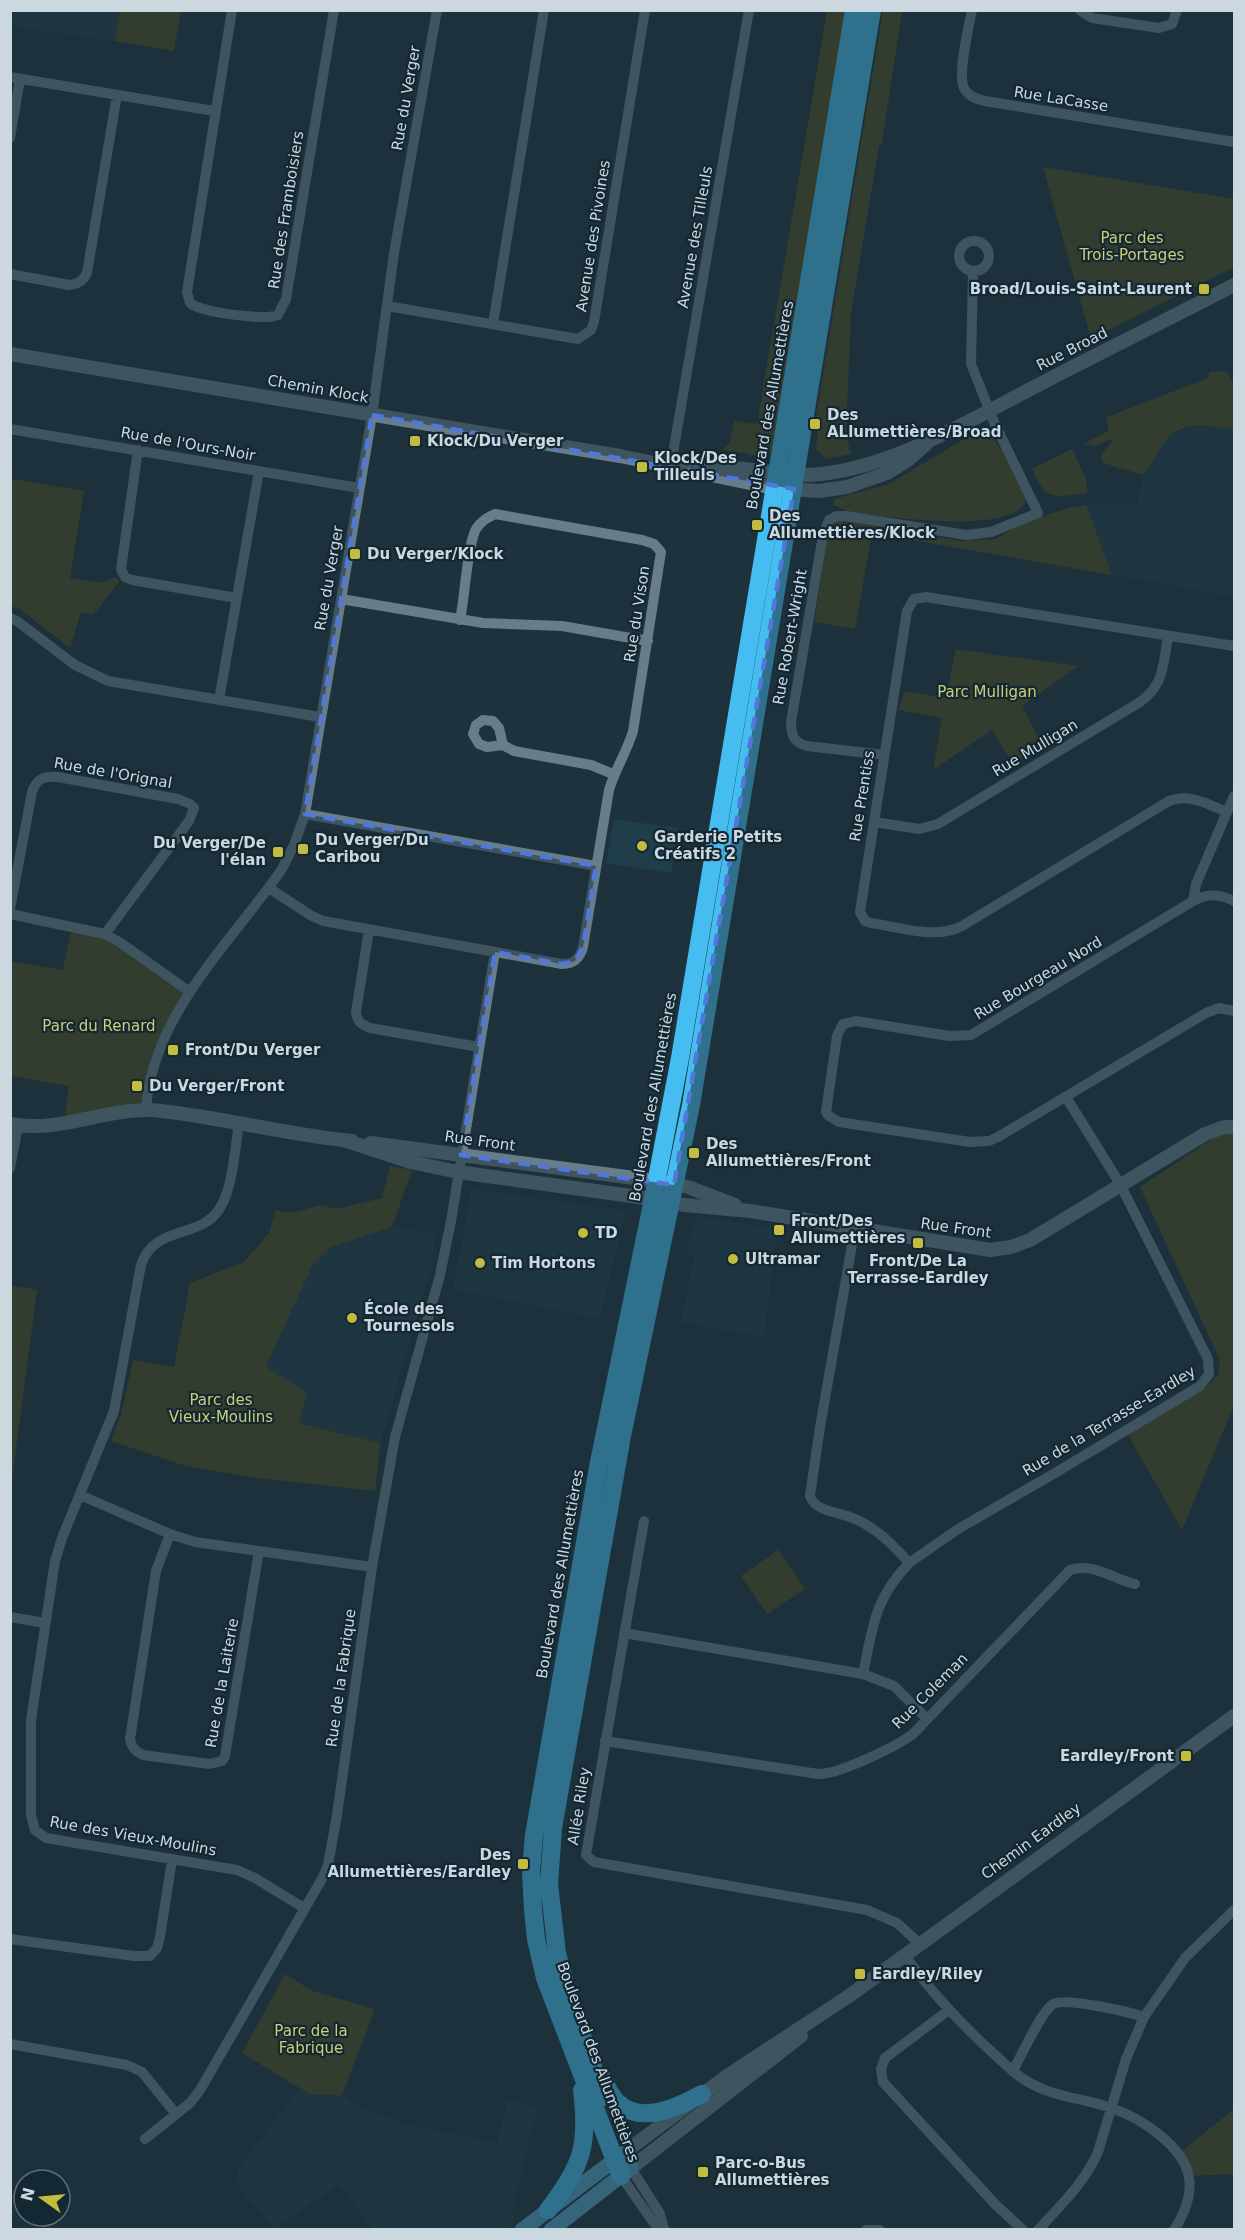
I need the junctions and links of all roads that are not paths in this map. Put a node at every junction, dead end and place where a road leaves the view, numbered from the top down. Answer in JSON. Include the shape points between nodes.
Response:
{"nodes":[{"id":1,"x":232,"y":10,"type":"edge"},
{"id":2,"x":334,"y":10,"type":"edge"},
{"id":3,"x":437,"y":10,"type":"edge"},
{"id":4,"x":544,"y":10,"type":"edge"},
{"id":5,"x":645,"y":10,"type":"edge"},
{"id":6,"x":749,"y":10,"type":"edge"},
{"id":7,"x":854,"y":10,"type":"edge"},
{"id":8,"x":872,"y":10,"type":"edge"},
{"id":9,"x":972,"y":10,"type":"edge"},
{"id":10,"x":1080,"y":10,"type":"edge"},
{"id":11,"x":1178,"y":10,"type":"edge"},
{"id":12,"x":15,"y":78,"type":"edge"},
{"id":13,"x":117,"y":94,"type":"junction"},
{"id":14,"x":214,"y":111,"type":"junction"},
{"id":15,"x":10,"y":138,"type":"edge"},
{"id":16,"x":1234,"y":142,"type":"edge"},
{"id":17,"x":973,"y":271,"type":"dead end"},
{"id":18,"x":10,"y":274,"type":"edge"},
{"id":19,"x":1234,"y":285,"type":"edge"},
{"id":20,"x":387,"y":306,"type":"junction"},
{"id":21,"x":493,"y":324,"type":"junction"},
{"id":22,"x":10,"y":354,"type":"edge"},
{"id":23,"x":989,"y":410,"type":"junction"},
{"id":24,"x":372,"y":415,"type":"junction"},
{"id":25,"x":10,"y":429,"type":"edge"},
{"id":26,"x":138,"y":450,"type":"junction"},
{"id":27,"x":671,"y":463,"type":"junction"},
{"id":28,"x":259,"y":471,"type":"junction"},
{"id":29,"x":775,"y":481,"type":"junction"},
{"id":30,"x":795,"y":482,"type":"junction"},
{"id":31,"x":359,"y":488,"type":"junction"},
{"id":32,"x":237,"y":598,"type":"junction"},
{"id":33,"x":341,"y":599,"type":"junction"},
{"id":34,"x":10,"y":618,"type":"edge"},
{"id":35,"x":460,"y":620,"type":"junction"},
{"id":36,"x":1168,"y":636,"type":"junction"},
{"id":37,"x":648,"y":641,"type":"junction"},
{"id":38,"x":1234,"y":646,"type":"edge"},
{"id":39,"x":219,"y":700,"type":"junction"},
{"id":40,"x":320,"y":717,"type":"junction"},
{"id":41,"x":503,"y":745,"type":"dead end"},
{"id":42,"x":884,"y":755,"type":"junction"},
{"id":43,"x":613,"y":774,"type":"junction"},
{"id":44,"x":1234,"y":796,"type":"edge"},
{"id":45,"x":1227,"y":812,"type":"junction"},
{"id":46,"x":305,"y":814,"type":"junction"},
{"id":47,"x":874,"y":822,"type":"junction"},
{"id":48,"x":596,"y":866,"type":"junction"},
{"id":49,"x":269,"y":888,"type":"junction"},
{"id":50,"x":1194,"y":901,"type":"junction"},
{"id":51,"x":1234,"y":901,"type":"edge"},
{"id":52,"x":10,"y":909,"type":"edge"},
{"id":53,"x":10,"y":914,"type":"edge"},
{"id":54,"x":369,"y":930,"type":"junction"},
{"id":55,"x":105,"y":934,"type":"junction"},
{"id":56,"x":495,"y":952,"type":"junction"},
{"id":57,"x":190,"y":992,"type":"junction"},
{"id":58,"x":1234,"y":1011,"type":"edge"},
{"id":59,"x":479,"y":1047,"type":"junction"},
{"id":60,"x":1066,"y":1097,"type":"junction"},
{"id":61,"x":147,"y":1110,"type":"junction"},
{"id":62,"x":239,"y":1123,"type":"junction"},
{"id":63,"x":14,"y":1125,"type":"edge"},
{"id":64,"x":1234,"y":1127,"type":"edge"},
{"id":65,"x":344,"y":1140,"type":"junction"},
{"id":66,"x":461,"y":1155,"type":"junction"},
{"id":67,"x":10,"y":1168,"type":"edge"},
{"id":68,"x":458,"y":1172,"type":"junction"},
{"id":69,"x":1120,"y":1184,"type":"junction"},
{"id":70,"x":664,"y":1192,"type":"junction"},
{"id":71,"x":855,"y":1228,"type":"junction"},
{"id":72,"x":80,"y":1495,"type":"junction"},
{"id":73,"x":644,"y":1521,"type":"dead end"},
{"id":74,"x":170,"y":1534,"type":"junction"},
{"id":75,"x":259,"y":1551,"type":"junction"},
{"id":76,"x":909,"y":1563,"type":"junction"},
{"id":77,"x":372,"y":1567,"type":"junction"},
{"id":78,"x":1135,"y":1584,"type":"dead end"},
{"id":79,"x":10,"y":1617,"type":"edge"},
{"id":80,"x":45,"y":1623,"type":"junction"},
{"id":81,"x":624,"y":1633,"type":"junction"},
{"id":82,"x":863,"y":1674,"type":"junction"},
{"id":83,"x":1234,"y":1716,"type":"edge"},
{"id":84,"x":927,"y":1719,"type":"junction"},
{"id":85,"x":605,"y":1741,"type":"junction"},
{"id":86,"x":172,"y":1860,"type":"junction"},
{"id":87,"x":304,"y":1908,"type":"junction"},
{"id":88,"x":1234,"y":1910,"type":"edge"},
{"id":89,"x":10,"y":1939,"type":"edge"},
{"id":90,"x":920,"y":1944,"type":"junction"},
{"id":91,"x":904,"y":1956,"type":"junction"},
{"id":92,"x":849,"y":1996,"type":"junction"},
{"id":93,"x":949,"y":2010,"type":"junction"},
{"id":94,"x":1144,"y":2017,"type":"junction"},
{"id":95,"x":10,"y":2044,"type":"edge"},
{"id":96,"x":582,"y":2056,"type":"junction"},
{"id":97,"x":1013,"y":2071,"type":"junction"},
{"id":98,"x":702,"y":2094,"type":"junction"},
{"id":99,"x":1112,"y":2108,"type":"junction"},
{"id":100,"x":176,"y":2114,"type":"junction"},
{"id":101,"x":145,"y":2139,"type":"dead end"},
{"id":102,"x":623,"y":2164,"type":"junction"},
{"id":103,"x":548,"y":2210,"type":"junction"},
{"id":104,"x":522,"y":2229,"type":"edge"},
{"id":105,"x":551,"y":2229,"type":"edge"},
{"id":106,"x":665,"y":2229,"type":"edge"},
{"id":107,"x":866,"y":2229,"type":"edge"},
{"id":108,"x":880,"y":2229,"type":"edge"},
{"id":109,"x":1023,"y":2229,"type":"edge"},
{"id":110,"x":1038,"y":2229,"type":"edge"},
{"id":111,"x":1174,"y":2229,"type":"edge"}],
"edges":[{"from":1,"to":14,"type":"street","name":"Rue des Framboisiers"},
{"from":2,"to":14,"type":"street","name":"Rue des Framboisiers","via":[[286,299],[272,317],[199,308],[188,298],[187,283]]},
{"from":3,"to":20,"type":"street","name":"Rue du Verger"},
{"from":4,"to":21,"type":"street"},
{"from":5,"to":21,"type":"street","name":"Avenue des Pivoines","via":[[591,330],[578,339]]},
{"from":6,"to":27,"type":"street","name":"Avenue des Tilleuls"},
{"from":7,"to":29,"type":"highway","name":"Boulevard des Allumettières"},
{"from":8,"to":30,"type":"highway","name":"Boulevard des Allumettières"},
{"from":9,"to":16,"type":"street","name":"Rue LaCasse","via":[[962,80],[972,96]]},
{"from":10,"to":11,"type":"street","via":[[1092,18],[1159,28],[1172,24]]},
{"from":12,"to":13,"type":"street"},
{"from":12,"to":15,"type":"street"},
{"from":13,"to":14,"type":"street"},
{"from":13,"to":18,"type":"street","via":[[84,279],[69,285]]},
{"from":17,"to":23,"type":"street","via":[[971,364]]},
{"from":19,"to":23,"type":"street","name":"Rue Broad"},
{"from":20,"to":21,"type":"street","name":"Avenue des Pivoines"},
{"from":20,"to":24,"type":"street","name":"Rue du Verger"},
{"from":22,"to":24,"type":"street","name":"Chemin Klock"},
{"from":23,"to":30,"type":"street","name":"Rue Broad","via":[[926,444]]},
{"from":23,"to":42,"type":"street","name":"Rue Robert-Wright","via":[[1038,513],[991,532],[967,535],[837,516],[829,520],[823,535],[792,735],[807,746]]},
{"from":24,"to":27,"type":"street","name":"Chemin Klock"},
{"from":24,"to":31,"type":"street","name":"Rue du Verger"},
{"from":25,"to":26,"type":"street","name":"Rue de l'Ours-Noir"},
{"from":26,"to":28,"type":"street","name":"Rue de l'Ours-Noir"},
{"from":26,"to":32,"type":"street","via":[[120,569],[125,577]]},
{"from":27,"to":29,"type":"street","name":"Chemin Klock"},
{"from":28,"to":31,"type":"street","name":"Rue de l'Ours-Noir"},
{"from":28,"to":32,"type":"street"},
{"from":29,"to":30,"type":"street","name":"Rue Broad"},
{"from":29,"to":70,"type":"highway","name":"Boulevard des Allumettières","via":[[680,1058]]},
{"from":30,"to":70,"type":"highway","name":"Boulevard des Allumettières","via":[[691,1105]]},
{"from":31,"to":33,"type":"street","name":"Rue du Verger"},
{"from":32,"to":39,"type":"street"},
{"from":33,"to":35,"type":"street"},
{"from":33,"to":40,"type":"street","name":"Rue du Verger"},
{"from":34,"to":39,"type":"street","via":[[75,665],[108,681]]},
{"from":35,"to":37,"type":"street","via":[[562,626]]},
{"from":35,"to":37,"type":"street","name":"Rue du Vison","via":[[476,530],[495,514],[654,543],[661,552]]},
{"from":36,"to":38,"type":"street","name":"Rue Prentiss"},
{"from":36,"to":42,"type":"street","name":"Rue Prentiss","via":[[926,597],[914,599],[907,611]]},
{"from":36,"to":47,"type":"street","name":"Rue Mulligan","via":[[1159,683],[1140,702],[938,824],[919,829]]},
{"from":37,"to":43,"type":"street","name":"Rue du Vison","via":[[633,731]]},
{"from":39,"to":40,"type":"street"},
{"from":40,"to":46,"type":"street","name":"Rue du Verger"},
{"from":41,"to":43,"type":"street","via":[[514,751],[591,765]]},
{"from":42,"to":47,"type":"street","name":"Rue Prentiss"},
{"from":43,"to":48,"type":"street","name":"Rue du Vison"},
{"from":44,"to":45,"type":"street"},
{"from":45,"to":47,"type":"street","name":"Rue Prentiss","via":[[1195,799],[1169,801],[962,926],[940,933],[871,923],[861,917]]},
{"from":45,"to":50,"type":"street","via":[[1196,884]]},
{"from":46,"to":48,"type":"street"},
{"from":46,"to":49,"type":"street","name":"Rue du Verger","via":[[289,857]]},
{"from":48,"to":56,"type":"street","name":"Rue du Vison","via":[[583,947],[575,960],[562,964]]},
{"from":49,"to":54,"type":"street","via":[[316,919]]},
{"from":49,"to":57,"type":"street","name":"Rue du Verger"},
{"from":50,"to":51,"type":"street","name":"Rue Bourgeau Nord","via":[[1211,894]]},
{"from":50,"to":60,"type":"street","name":"Rue Bourgeau Nord","via":[[971,1035],[949,1036],[856,1021],[843,1024],[837,1036],[826,1106],[829,1116],[838,1122],[979,1142],[998,1137]]},
{"from":52,"to":55,"type":"street","name":"Rue de l'Orignal","via":[[32,792],[41,777],[58,777],[190,804],[194,808],[189,821]]},
{"from":53,"to":55,"type":"street"},
{"from":54,"to":56,"type":"street"},
{"from":54,"to":59,"type":"street","via":[[356,1012],[361,1024]]},
{"from":55,"to":57,"type":"street"},
{"from":56,"to":59,"type":"street","name":"Rue de la Fabrique"},
{"from":57,"to":61,"type":"street","name":"Rue du Verger","via":[[161,1049]]},
{"from":58,"to":60,"type":"street","name":"Rue Bourgeau Nord","via":[[1219,1008],[1206,1013]]},
{"from":59,"to":66,"type":"street","name":"Rue de la Fabrique"},
{"from":60,"to":69,"type":"street","name":"Rue de la Terrasse-Eardley"},
{"from":61,"to":62,"type":"street","name":"Rue Front"},
{"from":61,"to":63,"type":"street","name":"Rue Front","via":[[111,1113],[48,1127]]},
{"from":62,"to":65,"type":"street","name":"Rue Front"},
{"from":62,"to":72,"type":"street","name":"Rue des Vieux-Moulins","via":[[226,1196],[220,1208],[201,1225],[154,1243],[144,1256],[114,1410]]},
{"from":63,"to":67,"type":"street"},
{"from":64,"to":69,"type":"street","name":"Rue Front","via":[[1205,1134]]},
{"from":65,"to":66,"type":"street","name":"Rue Front"},
{"from":65,"to":68,"type":"street","name":"Rue Front","via":[[411,1162]]},
{"from":66,"to":68,"type":"street","name":"Rue de la Fabrique"},
{"from":66,"to":70,"type":"street","name":"Rue Front"},
{"from":68,"to":70,"type":"street","name":"Rue Front"},
{"from":68,"to":77,"type":"street","name":"Rue de la Fabrique","via":[[440,1275],[395,1437]]},
{"from":69,"to":71,"type":"street","name":"Rue Front","via":[[1030,1240],[1001,1249],[978,1250]]},
{"from":69,"to":76,"type":"street","name":"Rue de la Terrasse-Eardley","via":[[1208,1359],[1207,1379],[958,1529]]},
{"from":70,"to":71,"type":"street","name":"Rue Front","via":[[684,1205]]},
{"from":70,"to":96,"type":"highway","name":"Boulevard des Allumettières","via":[[550,1854],[550,1898],[557,1953]]},
{"from":71,"to":76,"type":"street","via":[[810,1496],[817,1505],[869,1527]]},
{"from":72,"to":74,"type":"street"},
{"from":72,"to":80,"type":"street","name":"Rue des Vieux-Moulins","via":[[58,1549]]},
{"from":73,"to":81,"type":"street","name":"Allée Riley"},
{"from":74,"to":75,"type":"street","via":[[204,1544]]},
{"from":74,"to":75,"type":"street","name":"Rue de la Laiterie","via":[[156,1571],[130,1739],[131,1746],[143,1755],[209,1764],[222,1761],[225,1756]]},
{"from":75,"to":77,"type":"street"},
{"from":76,"to":82,"type":"street","name":"Rue de la Terrasse-Eardley","via":[[888,1588],[875,1615]]},
{"from":77,"to":87,"type":"street","name":"Rue de la Fabrique","via":[[328,1865]]},
{"from":78,"to":84,"type":"street","name":"Rue Coleman","via":[[1092,1568],[1070,1570]]},
{"from":79,"to":80,"type":"street"},
{"from":80,"to":86,"type":"street","name":"Rue des Vieux-Moulins","via":[[30,1732],[35,1830],[54,1840]]},
{"from":81,"to":82,"type":"street"},
{"from":81,"to":85,"type":"street","name":"Allée Riley"},
{"from":82,"to":84,"type":"street","via":[[894,1686]]},
{"from":83,"to":90,"type":"street","name":"Chemin Eardley"},
{"from":84,"to":85,"type":"street","name":"Rue Coleman","via":[[900,1742],[826,1774]]},
{"from":85,"to":90,"type":"street","name":"Allée Riley","via":[[586,1851],[589,1859],[867,1910],[897,1923]]},
{"from":86,"to":87,"type":"street","name":"Rue des Vieux-Moulins","via":[[245,1874]]},
{"from":86,"to":89,"type":"street","via":[[160,1937],[150,1956]]},
{"from":87,"to":100,"type":"street","name":"Rue de la Fabrique","via":[[200,2090]]},
{"from":88,"to":94,"type":"street","via":[[1185,1958]]},
{"from":90,"to":91,"type":"street","name":"Chemin Eardley"},
{"from":91,"to":92,"type":"street","name":"Chemin Eardley"},
{"from":91,"to":93,"type":"street"},
{"from":92,"to":98,"type":"street","name":"Chemin Eardley"},
{"from":92,"to":102,"type":"street","name":"Chemin Eardley","via":[[763,2068]]},
{"from":93,"to":97,"type":"street"},
{"from":93,"to":109,"type":"street","via":[[885,2058],[881,2069],[883,2082],[995,2204]]},
{"from":94,"to":97,"type":"street","via":[[1068,2002],[1054,2004],[1043,2015]]},
{"from":94,"to":99,"type":"street","via":[[1126,2059]]},
{"from":95,"to":100,"type":"street","via":[[127,2065],[142,2072]]},
{"from":96,"to":98,"type":"highway","via":[[627,2110],[665,2111]]},
{"from":96,"to":102,"type":"highway","name":"Boulevard des Allumettières","via":[[604,2101]]},
{"from":96,"to":103,"type":"highway","via":[[584,2143],[576,2169]]},
{"from":97,"to":99,"type":"street","via":[[1049,2092]]},
{"from":98,"to":102,"type":"street","name":"Chemin Eardley"},
{"from":99,"to":110,"type":"street","via":[[1092,2166]]},
{"from":99,"to":111,"type":"street","via":[[1143,2122],[1182,2159],[1190,2189]]},
{"from":100,"to":101,"type":"street","name":"Rue de la Fabrique"},
{"from":102,"to":103,"type":"main road","name":"Chemin Eardley"},
{"from":102,"to":105,"type":"main road","name":"Chemin Eardley"},
{"from":102,"to":106,"type":"street","via":[[660,2214]]},
{"from":103,"to":104,"type":"main road","name":"Chemin Eardley"},
{"from":107,"to":108,"type":"street"}]}
